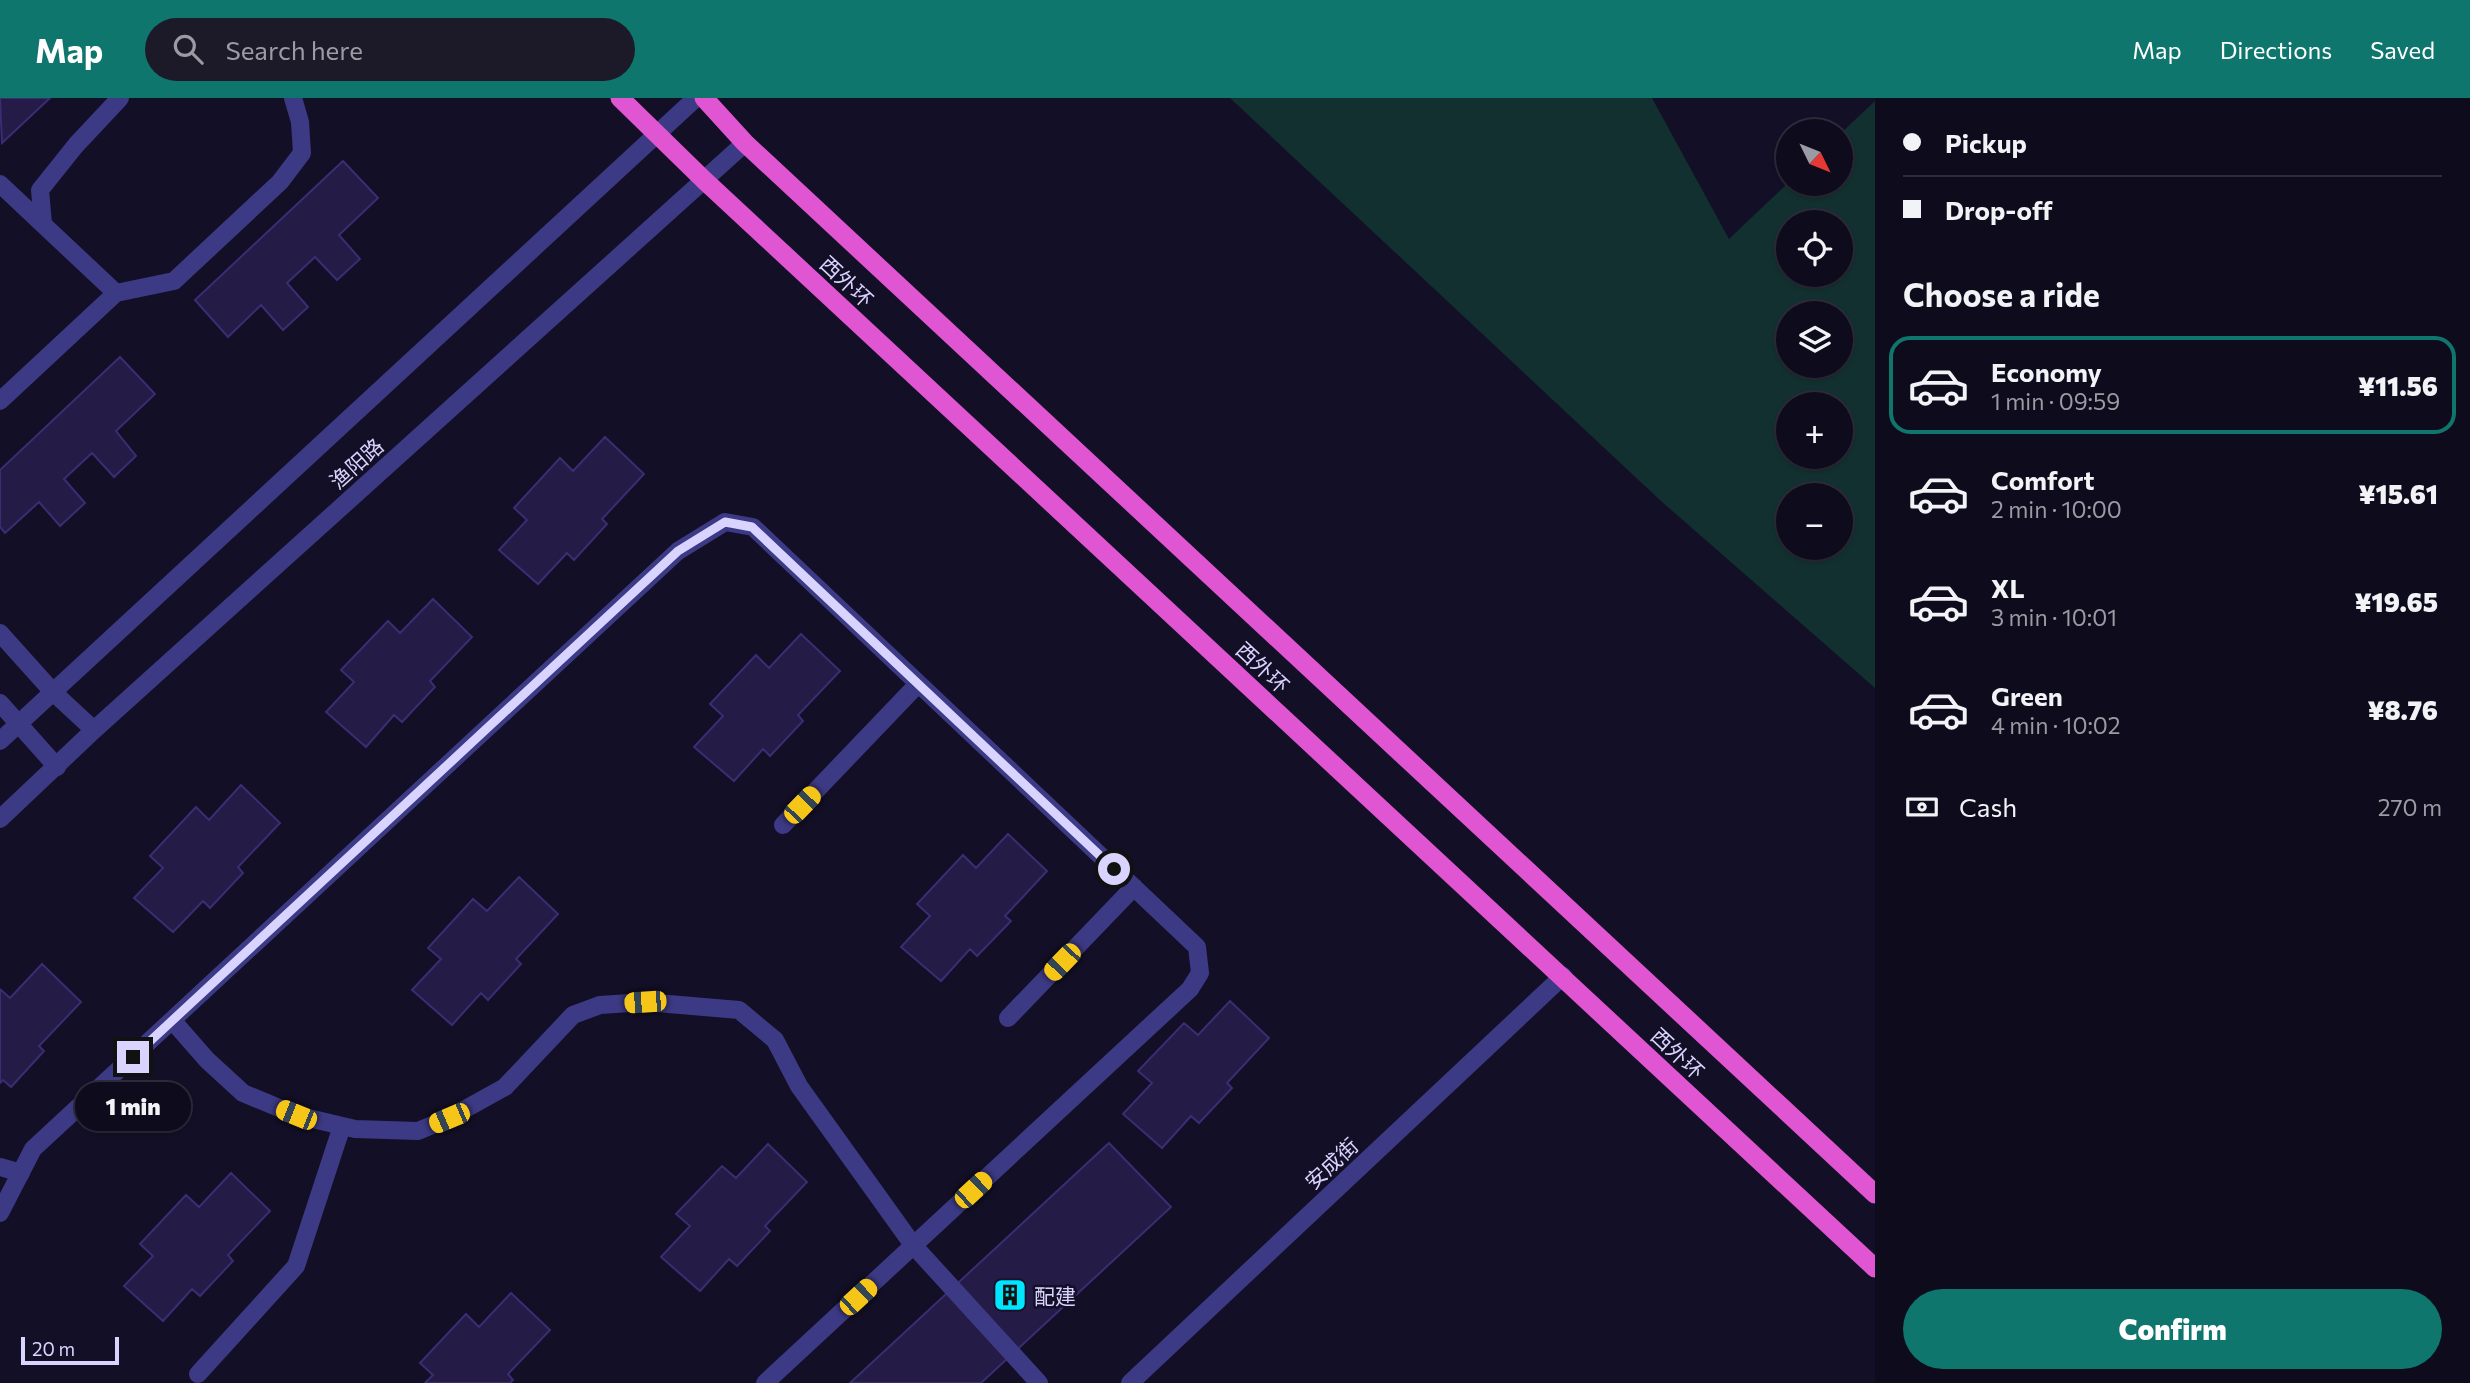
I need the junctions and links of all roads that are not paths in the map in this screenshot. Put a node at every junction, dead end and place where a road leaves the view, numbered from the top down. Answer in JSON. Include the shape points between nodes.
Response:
{"nodes":[{"id":1,"x":120,"y":98,"type":"edge"},
{"id":2,"x":293,"y":98,"type":"edge"},
{"id":3,"x":620,"y":98,"type":"edge"},
{"id":4,"x":696,"y":98,"type":"edge"},
{"id":5,"x":704,"y":98,"type":"edge"},
{"id":6,"x":656,"y":133,"type":"junction"},
{"id":7,"x":745,"y":143,"type":"junction"},
{"id":8,"x":704,"y":180,"type":"junction"},
{"id":9,"x":0,"y":184,"type":"edge"},
{"id":10,"x":43,"y":223,"type":"junction"},
{"id":11,"x":116,"y":293,"type":"junction"},
{"id":12,"x":0,"y":401,"type":"edge"},
{"id":13,"x":0,"y":633,"type":"edge"},
{"id":14,"x":918,"y":684,"type":"junction"},
{"id":15,"x":53,"y":692,"type":"junction"},
{"id":16,"x":0,"y":703,"type":"edge"},
{"id":17,"x":19,"y":723,"type":"junction"},
{"id":18,"x":94,"y":730,"type":"junction"},
{"id":19,"x":0,"y":741,"type":"edge"},
{"id":20,"x":57,"y":767,"type":"junction"},
{"id":21,"x":0,"y":819,"type":"edge"},
{"id":22,"x":783,"y":825,"type":"dead end"},
{"id":23,"x":1134,"y":887,"type":"junction"},
{"id":24,"x":1563,"y":976,"type":"junction"},
{"id":25,"x":1008,"y":1018,"type":"dead end"},
{"id":26,"x":173,"y":1020,"type":"junction"},
{"id":27,"x":342,"y":1126,"type":"junction"},
{"id":28,"x":0,"y":1167,"type":"edge"},
{"id":29,"x":21,"y":1172,"type":"junction"},
{"id":30,"x":1875,"y":1194,"type":"edge"},
{"id":31,"x":0,"y":1213,"type":"edge"},
{"id":32,"x":914,"y":1245,"type":"junction"},
{"id":33,"x":1875,"y":1268,"type":"edge"},
{"id":34,"x":198,"y":1374,"type":"dead end"},
{"id":35,"x":765,"y":1383,"type":"edge"},
{"id":36,"x":1039,"y":1383,"type":"edge"},
{"id":37,"x":1130,"y":1383,"type":"edge"}],
"edges":[{"from":1,"to":10,"type":"street","via":[[40,190]]},
{"from":2,"to":11,"type":"street","via":[[302,153],[280,182],[174,281]]},
{"from":3,"to":6,"type":"highway","name":"西外环"},
{"from":4,"to":6,"type":"street","name":"渔阳路"},
{"from":5,"to":7,"type":"highway","name":"西外环"},
{"from":6,"to":8,"type":"highway","name":"西外环"},
{"from":6,"to":15,"type":"street","name":"渔阳路"},
{"from":7,"to":8,"type":"street","name":"渔阳路"},
{"from":7,"to":30,"type":"highway","name":"西外环"},
{"from":8,"to":18,"type":"street","name":"渔阳路"},
{"from":8,"to":24,"type":"highway","name":"西外环"},
{"from":9,"to":10,"type":"street"},
{"from":10,"to":11,"type":"street"},
{"from":11,"to":12,"type":"street"},
{"from":13,"to":15,"type":"street"},
{"from":14,"to":22,"type":"street"},
{"from":14,"to":23,"type":"street"},
{"from":14,"to":26,"type":"street","via":[[752,527],[725,522],[678,551]]},
{"from":15,"to":17,"type":"street","name":"渔阳路"},
{"from":15,"to":18,"type":"street"},
{"from":16,"to":17,"type":"street"},
{"from":17,"to":19,"type":"street","name":"渔阳路"},
{"from":17,"to":20,"type":"street"},
{"from":18,"to":20,"type":"street","name":"渔阳路"},
{"from":20,"to":21,"type":"street","name":"渔阳路"},
{"from":23,"to":25,"type":"street"},
{"from":23,"to":32,"type":"street","via":[[1197,947],[1200,973],[1190,989]]},
{"from":24,"to":33,"type":"highway","name":"西外环"},
{"from":24,"to":37,"type":"street","name":"安成街"},
{"from":26,"to":27,"type":"street","via":[[243,1094],[296,1115]]},
{"from":26,"to":29,"type":"street","via":[[33,1149]]},
{"from":27,"to":32,"type":"street","via":[[418,1131],[449,1118],[505,1087],[573,1015],[600,1005],[645,1002],[739,1010],[775,1040],[799,1086]]},
{"from":27,"to":34,"type":"street","via":[[296,1266]]},
{"from":28,"to":29,"type":"street"},
{"from":29,"to":31,"type":"street"},
{"from":32,"to":35,"type":"street"},
{"from":32,"to":36,"type":"street"}]}
